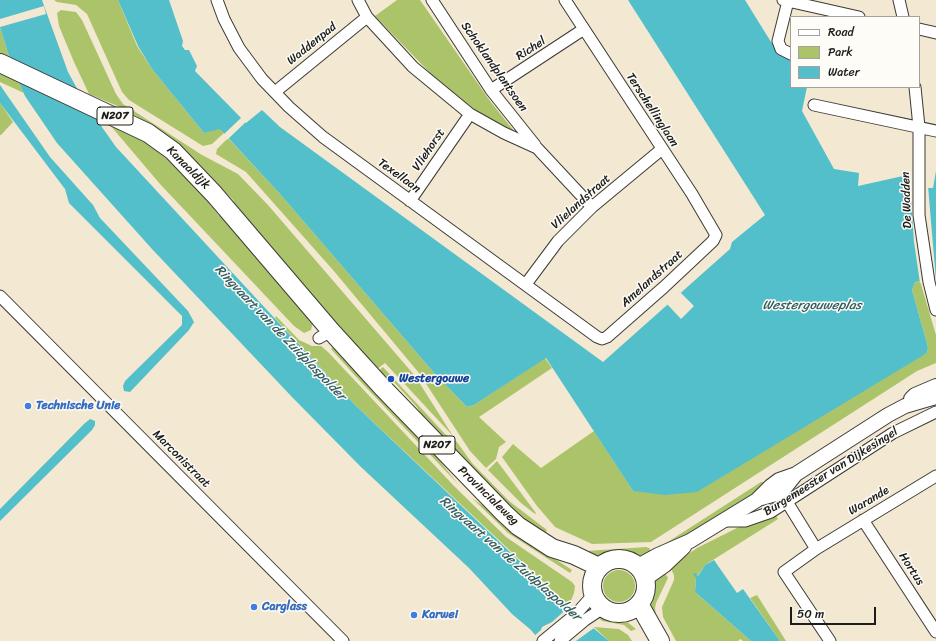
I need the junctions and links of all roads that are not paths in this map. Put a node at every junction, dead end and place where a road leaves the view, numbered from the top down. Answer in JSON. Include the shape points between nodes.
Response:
{"nodes":[{"id":1,"x":217,"y":0,"type":"edge"},
{"id":2,"x":358,"y":0,"type":"edge"},
{"id":3,"x":432,"y":0,"type":"edge"},
{"id":4,"x":565,"y":0,"type":"edge"},
{"id":5,"x":899,"y":0,"type":"edge"},
{"id":6,"x":785,"y":1,"type":"edge"},
{"id":7,"x":854,"y":16,"type":"edge"},
{"id":8,"x":903,"y":16,"type":"edge"},
{"id":9,"x":367,"y":17,"type":"junction"},
{"id":10,"x":920,"y":29,"type":"edge"},
{"id":11,"x":584,"y":30,"type":"junction"},
{"id":12,"x":936,"y":33,"type":"edge"},
{"id":13,"x":790,"y":53,"type":"edge"},
{"id":14,"x":0,"y":63,"type":"edge"},
{"id":15,"x":915,"y":88,"type":"edge"},
{"id":16,"x":491,"y":90,"type":"junction"},
{"id":17,"x":275,"y":92,"type":"junction"},
{"id":18,"x":814,"y":105,"type":"dead end"},
{"id":19,"x":470,"y":114,"type":"junction"},
{"id":20,"x":919,"y":127,"type":"junction"},
{"id":21,"x":936,"y":131,"type":"edge"},
{"id":22,"x":536,"y":148,"type":"junction"},
{"id":23,"x":662,"y":149,"type":"junction"},
{"id":24,"x":410,"y":200,"type":"junction"},
{"id":25,"x":592,"y":207,"type":"junction"},
{"id":26,"x":716,"y":235,"type":"joint"},
{"id":27,"x":526,"y":284,"type":"junction"},
{"id":28,"x":0,"y":296,"type":"edge"},
{"id":29,"x":936,"y":310,"type":"edge"},
{"id":30,"x":325,"y":334,"type":"joint"},
{"id":31,"x":602,"y":339,"type":"joint"},
{"id":32,"x":936,"y":386,"type":"edge"},
{"id":33,"x":936,"y":397,"type":"edge"},
{"id":34,"x":905,"y":406,"type":"junction"},
{"id":35,"x":936,"y":412,"type":"edge"},
{"id":36,"x":936,"y":476,"type":"edge"},
{"id":37,"x":787,"y":502,"type":"junction"},
{"id":38,"x":863,"y":520,"type":"junction"},
{"id":39,"x":723,"y":521,"type":"junction"},
{"id":40,"x":816,"y":549,"type":"junction"},
{"id":41,"x":642,"y":573,"type":"junction"},
{"id":42,"x":597,"y":588,"type":"junction"},
{"id":43,"x":633,"y":608,"type":"junction"},
{"id":44,"x":581,"y":617,"type":"junction"},
{"id":45,"x":936,"y":632,"type":"edge"},
{"id":46,"x":343,"y":641,"type":"edge"},
{"id":47,"x":543,"y":641,"type":"edge"},
{"id":48,"x":560,"y":641,"type":"edge"},
{"id":49,"x":650,"y":641,"type":"edge"},
{"id":50,"x":660,"y":641,"type":"edge"},
{"id":51,"x":830,"y":641,"type":"edge"}],
"edges":[{"from":1,"to":17,"type":"street","name":"Texellaan","via":[[239,48]]},
{"from":2,"to":9,"type":"street","name":"Schoklandplantsoen"},
{"from":3,"to":16,"type":"street","name":"Schoklandplantsoen"},
{"from":4,"to":11,"type":"street","name":"Terschellinglaan"},
{"from":5,"to":8,"type":"street"},
{"from":6,"to":7,"type":"street"},
{"from":6,"to":13,"type":"street","via":[[778,41],[781,48]]},
{"from":9,"to":17,"type":"street","name":"Waddenpad"},
{"from":9,"to":19,"type":"street","name":"Schoklandplantsoen","via":[[413,67]]},
{"from":10,"to":12,"type":"street"},
{"from":11,"to":16,"type":"street","name":"Richel"},
{"from":11,"to":23,"type":"street","name":"Terschellinglaan"},
{"from":14,"to":30,"type":"main road","name":"Kanaaldijk","number":"N207","via":[[148,133],[187,164],[214,194]]},
{"from":15,"to":20,"type":"street","name":"De Wadden"},
{"from":16,"to":22,"type":"street","name":"Schoklandplantsoen"},
{"from":17,"to":24,"type":"street","name":"Texellaan","via":[[323,137]]},
{"from":18,"to":20,"type":"street"},
{"from":19,"to":22,"type":"street","name":"Schoklandplantsoen"},
{"from":19,"to":24,"type":"street","name":"Vliehorst"},
{"from":20,"to":21,"type":"street"},
{"from":20,"to":29,"type":"street","name":"De Wadden","via":[[919,215]]},
{"from":22,"to":25,"type":"street","name":"Schoklandplantsoen"},
{"from":23,"to":25,"type":"street","name":"Vlielandstraat"},
{"from":23,"to":26,"type":"street","name":"Terschellinglaan"},
{"from":24,"to":27,"type":"street","name":"Texellaan"},
{"from":25,"to":27,"type":"street","name":"Vlielandstraat","via":[[558,241]]},
{"from":26,"to":31,"type":"street","name":"Amelandstraat","via":[[664,287]]},
{"from":27,"to":31,"type":"street","name":"Texellaan"},
{"from":28,"to":46,"type":"street","name":"Marconistraat"},
{"from":30,"to":42,"type":"main road","name":"Provincialeweg","number":"N207","via":[[392,398],[504,513],[518,526],[552,548]]},
{"from":32,"to":34,"type":"street","name":"Burgemeester van Dijkesingel","via":[[915,395]]},
{"from":33,"to":34,"type":"street","name":"Burgemeester van Dijkesingel"},
{"from":34,"to":39,"type":"street","name":"Burgemeester van Dijkesingel","via":[[796,474],[779,480],[757,500]]},
{"from":35,"to":37,"type":"street","name":"Burgemeester van Dijkesingel","via":[[893,433]]},
{"from":36,"to":38,"type":"street","name":"Warande"},
{"from":37,"to":39,"type":"street","name":"Burgemeester van Dijkesingel","via":[[754,519]]},
{"from":37,"to":40,"type":"street"},
{"from":38,"to":40,"type":"street","name":"Warande"},
{"from":38,"to":45,"type":"street","name":"Hortus"},
{"from":39,"to":41,"type":"street","name":"Burgemeester van Dijkesingel","via":[[690,541],[658,555]]},
{"from":40,"to":51,"type":"street","name":"Warande","via":[[784,572]]},
{"from":41,"to":42,"type":"main road","via":[[628,560],[616,558],[605,562]]},
{"from":41,"to":43,"type":"main road","via":[[646,592]]},
{"from":42,"to":43,"type":"main road","number":"N207","via":[[615,613]]},
{"from":42,"to":44,"type":"street"},
{"from":42,"to":44,"type":"street"},
{"from":43,"to":49,"type":"main road"},
{"from":43,"to":50,"type":"main road"},
{"from":44,"to":47,"type":"street"},
{"from":44,"to":48,"type":"street"}]}
